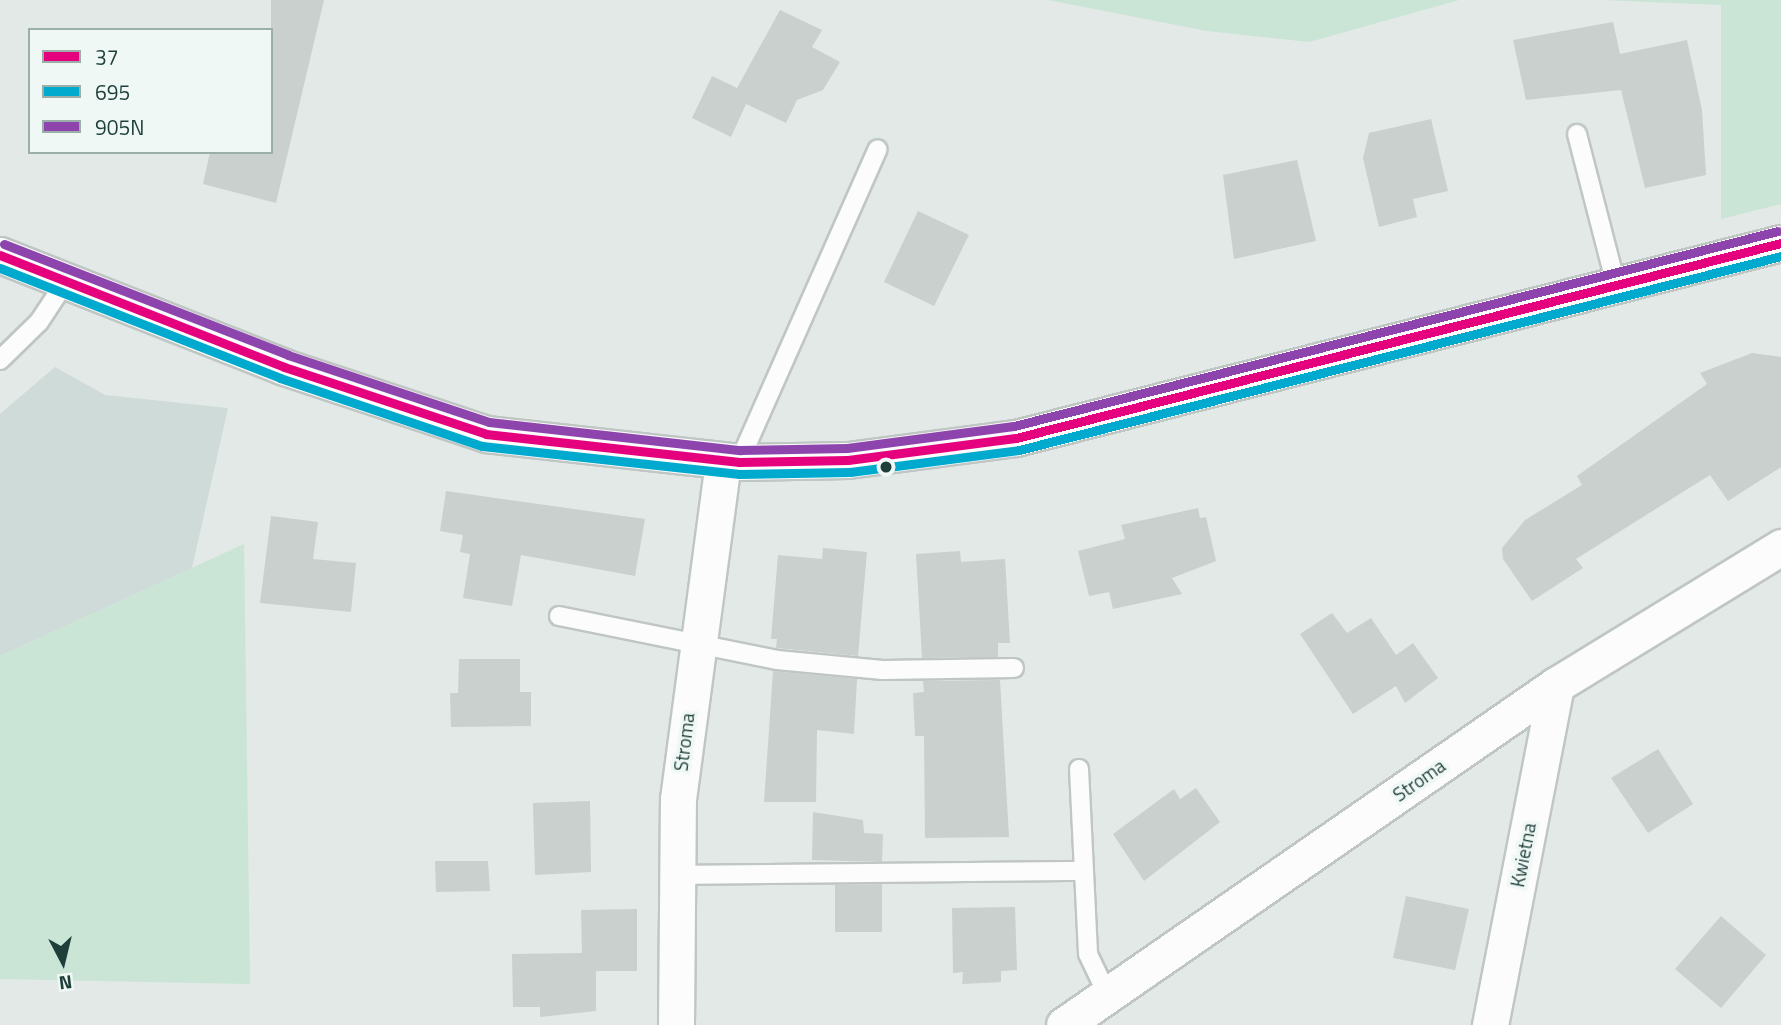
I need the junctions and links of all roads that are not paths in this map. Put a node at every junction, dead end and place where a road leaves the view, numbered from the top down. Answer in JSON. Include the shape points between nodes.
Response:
{"nodes":[{"id":1,"x":1577,"y":135,"type":"dead end"},
{"id":2,"x":878,"y":149,"type":"dead end"},
{"id":3,"x":1781,"y":243,"type":"edge"},
{"id":4,"x":0,"y":254,"type":"edge"},
{"id":5,"x":66,"y":281,"type":"junction"},
{"id":6,"x":1616,"y":285,"type":"junction"},
{"id":7,"x":0,"y":360,"type":"edge"},
{"id":8,"x":731,"y":462,"type":"junction"},
{"id":9,"x":1781,"y":547,"type":"edge"},
{"id":10,"x":559,"y":617,"type":"dead end"},
{"id":11,"x":697,"y":645,"type":"junction"},
{"id":12,"x":1014,"y":668,"type":"dead end"},
{"id":13,"x":1556,"y":685,"type":"junction"},
{"id":14,"x":1079,"y":769,"type":"dead end"},
{"id":15,"x":1084,"y":871,"type":"junction"},
{"id":16,"x":677,"y":875,"type":"junction"},
{"id":17,"x":1107,"y":994,"type":"junction"},
{"id":18,"x":676,"y":1025,"type":"edge"},
{"id":19,"x":1064,"y":1025,"type":"edge"},
{"id":20,"x":1490,"y":1025,"type":"edge"}],
"edges":[{"from":1,"to":6,"type":"lane"},
{"from":2,"to":8,"type":"lane"},
{"from":3,"to":6,"type":"street"},
{"from":4,"to":5,"type":"street"},
{"from":5,"to":7,"type":"lane","via":[[39,322]]},
{"from":5,"to":8,"type":"street","via":[[284,367],[486,433]]},
{"from":6,"to":8,"type":"street","via":[[1016,438],[848,460]]},
{"from":8,"to":11,"type":"street","name":"Stroma"},
{"from":9,"to":13,"type":"street","name":"Stroma"},
{"from":10,"to":11,"type":"lane"},
{"from":11,"to":12,"type":"lane","via":[[883,670]]},
{"from":11,"to":16,"type":"street","name":"Stroma","via":[[678,799]]},
{"from":13,"to":17,"type":"street","name":"Stroma"},
{"from":13,"to":20,"type":"street","name":"Kwietna"},
{"from":14,"to":15,"type":"lane"},
{"from":15,"to":16,"type":"lane"},
{"from":15,"to":17,"type":"lane","via":[[1088,954]]},
{"from":16,"to":18,"type":"street","name":"Stroma"},
{"from":17,"to":19,"type":"street","name":"Stroma"}]}
